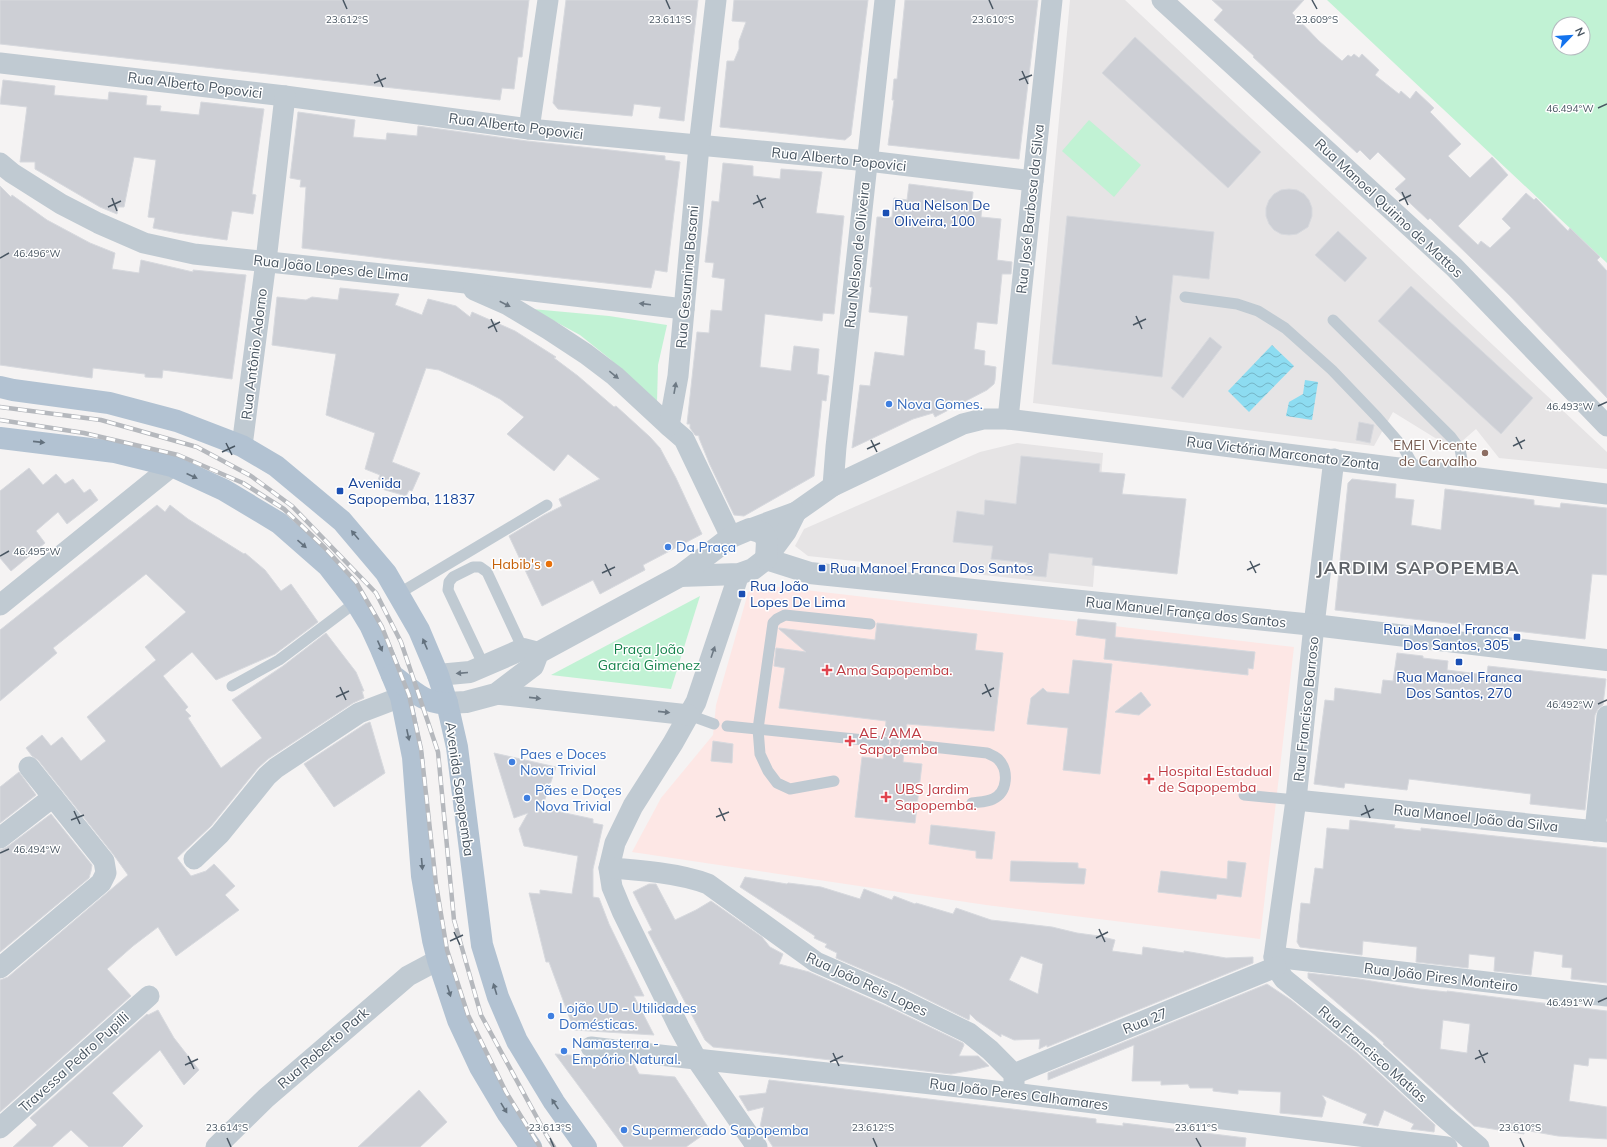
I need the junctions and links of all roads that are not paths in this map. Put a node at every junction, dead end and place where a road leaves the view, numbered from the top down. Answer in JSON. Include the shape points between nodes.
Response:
{"nodes":[{"id":1,"x":548,"y":0,"type":"edge"},
{"id":2,"x":716,"y":0,"type":"edge"},
{"id":3,"x":885,"y":0,"type":"edge"},
{"id":4,"x":1052,"y":0,"type":"edge"},
{"id":5,"x":1162,"y":0,"type":"edge"},
{"id":6,"x":0,"y":63,"type":"edge"},
{"id":7,"x":285,"y":96,"type":"junction"},
{"id":8,"x":528,"y":129,"type":"junction"},
{"id":9,"x":699,"y":146,"type":"junction"},
{"id":10,"x":868,"y":161,"type":"junction"},
{"id":11,"x":0,"y":163,"type":"edge"},
{"id":12,"x":1033,"y":181,"type":"junction"},
{"id":13,"x":266,"y":262,"type":"junction"},
{"id":14,"x":457,"y":282,"type":"junction"},
{"id":15,"x":1185,"y":298,"type":"dead end"},
{"id":16,"x":684,"y":309,"type":"junction"},
{"id":17,"x":1333,"y":320,"type":"dead end"},
{"id":18,"x":0,"y":387,"type":"edge"},
{"id":19,"x":1008,"y":419,"type":"junction"},
{"id":20,"x":669,"y":426,"type":"junction"},
{"id":21,"x":1607,"y":426,"type":"edge"},
{"id":22,"x":0,"y":438,"type":"edge"},
{"id":23,"x":242,"y":446,"type":"junction"},
{"id":24,"x":1334,"y":460,"type":"junction"},
{"id":25,"x":172,"y":466,"type":"junction"},
{"id":26,"x":1416,"y":470,"type":"junction"},
{"id":27,"x":1466,"y":476,"type":"junction"},
{"id":28,"x":833,"y":486,"type":"junction"},
{"id":29,"x":1607,"y":494,"type":"edge"},
{"id":30,"x":547,"y":505,"type":"dead end"},
{"id":31,"x":796,"y":512,"type":"junction"},
{"id":32,"x":741,"y":533,"type":"junction"},
{"id":33,"x":766,"y":559,"type":"junction"},
{"id":34,"x":739,"y":574,"type":"junction"},
{"id":35,"x":680,"y":576,"type":"junction"},
{"id":36,"x":398,"y":594,"type":"junction"},
{"id":37,"x":356,"y":602,"type":"junction"},
{"id":38,"x":0,"y":605,"type":"edge"},
{"id":39,"x":870,"y":624,"type":"dead end"},
{"id":40,"x":1314,"y":625,"type":"junction"},
{"id":41,"x":530,"y":651,"type":"junction"},
{"id":42,"x":1607,"y":660,"type":"edge"},
{"id":43,"x":484,"y":666,"type":"junction"},
{"id":44,"x":392,"y":675,"type":"junction"},
{"id":45,"x":438,"y":675,"type":"junction"},
{"id":46,"x":232,"y":686,"type":"dead end"},
{"id":47,"x":496,"y":694,"type":"junction"},
{"id":48,"x":401,"y":697,"type":"junction"},
{"id":49,"x":447,"y":703,"type":"junction"},
{"id":50,"x":690,"y":715,"type":"junction"},
{"id":51,"x":1607,"y":716,"type":"edge"},
{"id":52,"x":714,"y":724,"type":"dead end"},
{"id":53,"x":727,"y":726,"type":"dead end"},
{"id":54,"x":758,"y":729,"type":"junction"},
{"id":55,"x":884,"y":742,"type":"dead end"},
{"id":56,"x":905,"y":744,"type":"dead end"},
{"id":57,"x":29,"y":767,"type":"dead end"},
{"id":58,"x":834,"y":781,"type":"dead end"},
{"id":59,"x":1244,"y":795,"type":"dead end"},
{"id":60,"x":53,"y":797,"type":"junction"},
{"id":61,"x":1296,"y":800,"type":"junction"},
{"id":62,"x":972,"y":803,"type":"dead end"},
{"id":63,"x":1601,"y":831,"type":"edge"},
{"id":64,"x":0,"y":838,"type":"edge"},
{"id":65,"x":194,"y":859,"type":"dead end"},
{"id":66,"x":608,"y":868,"type":"junction"},
{"id":67,"x":438,"y":960,"type":"junction"},
{"id":68,"x":1275,"y":962,"type":"junction"},
{"id":69,"x":0,"y":968,"type":"edge"},
{"id":70,"x":149,"y":996,"type":"dead end"},
{"id":71,"x":1607,"y":996,"type":"edge"},
{"id":72,"x":590,"y":1047,"type":"dead end"},
{"id":73,"x":697,"y":1060,"type":"junction"},
{"id":74,"x":1014,"y":1084,"type":"junction"},
{"id":75,"x":0,"y":1128,"type":"edge"},
{"id":76,"x":216,"y":1147,"type":"edge"},
{"id":77,"x":531,"y":1147,"type":"edge"},
{"id":78,"x":586,"y":1147,"type":"edge"},
{"id":79,"x":757,"y":1147,"type":"edge"},
{"id":80,"x":1447,"y":1147,"type":"edge"},
{"id":81,"x":1479,"y":1147,"type":"edge"}],
"edges":[{"from":1,"to":8,"type":"street"},
{"from":2,"to":9,"type":"street","name":"Rua Gesumina Basani"},
{"from":3,"to":10,"type":"street","name":"Rua Nelson de Oliveira"},
{"from":4,"to":12,"type":"street","name":"Rua José Barbosa da Silva"},
{"from":5,"to":21,"type":"street","name":"Rua Manoel Quirino de Mattos","via":[[1454,267]]},
{"from":6,"to":7,"type":"street","name":"Rua Alberto Popovici"},
{"from":7,"to":8,"type":"street","name":"Rua Alberto Popovici"},
{"from":7,"to":13,"type":"street","name":"Rua Antônio Adorno"},
{"from":8,"to":9,"type":"street","name":"Rua Alberto Popovici"},
{"from":9,"to":10,"type":"street","name":"Rua Alberto Popovici"},
{"from":9,"to":16,"type":"street","name":"Rua Gesumina Basani"},
{"from":10,"to":12,"type":"street","name":"Rua Alberto Popovici"},
{"from":10,"to":28,"type":"street","name":"Rua Nelson de Oliveira","via":[[836,439]]},
{"from":11,"to":13,"type":"street","name":"Rua João Lopes de Lima","via":[[61,204],[144,243],[194,254]]},
{"from":12,"to":19,"type":"street","name":"Rua José Barbosa da Silva"},
{"from":13,"to":14,"type":"street","name":"Rua João Lopes de Lima"},
{"from":13,"to":23,"type":"street","name":"Rua Antônio Adorno"},
{"from":16,"to":14,"type":"street","name":"Rua João Lopes de Lima","one_way":true},
{"from":14,"to":20,"type":"street","one_way":true,"via":[[508,306],[586,354],[615,376]]},
{"from":15,"to":26,"type":"lane","via":[[1237,304],[1258,311],[1285,328],[1332,370],[1377,417],[1403,447]]},
{"from":20,"to":16,"type":"street","name":"Rua Gesumina Basani","one_way":true,"via":[[678,376]]},
{"from":17,"to":27,"type":"lane","via":[[1451,437],[1460,449]]},
{"from":18,"to":23,"type":"main road","name":"Avenida Sapopemba","via":[[109,403],[177,421]]},
{"from":19,"to":24,"type":"street","name":"Rua Victória Marconato Zonta"},
{"from":19,"to":28,"type":"street","name":"Rua Victória Marconato Zonta","via":[[983,419],[963,424]]},
{"from":20,"to":32,"type":"street","via":[[684,439]]},
{"from":22,"to":25,"type":"main road","one_way":true,"via":[[115,452]]},
{"from":36,"to":23,"type":"main road","name":"Avenida Sapopemba","one_way":true,"via":[[386,573],[342,521],[276,466]]},
{"from":24,"to":26,"type":"street","name":"Rua Victória Marconato Zonta"},
{"from":24,"to":40,"type":"street","name":"Rua Francisco Barroso"},
{"from":25,"to":37,"type":"main road","one_way":true,"via":[[224,490],[279,523],[328,566]]},
{"from":25,"to":38,"type":"street"},
{"from":26,"to":27,"type":"street","name":"Rua Victória Marconato Zonta"},
{"from":27,"to":29,"type":"street","name":"Rua Victória Marconato Zonta"},
{"from":28,"to":31,"type":"street","name":"Rua Victória Marconato Zonta"},
{"from":30,"to":36,"type":"lane"},
{"from":31,"to":32,"type":"street"},
{"from":31,"to":33,"type":"street","via":[[786,532]]},
{"from":32,"to":33,"type":"street","via":[[763,533],[767,541]]},
{"from":32,"to":35,"type":"street"},
{"from":33,"to":34,"type":"street","via":[[753,569]]},
{"from":33,"to":40,"type":"street","name":"Rua Manuel França dos Santos","via":[[810,573]]},
{"from":34,"to":35,"type":"street"},
{"from":50,"to":34,"type":"street","one_way":true},
{"from":35,"to":41,"type":"street"},
{"from":45,"to":36,"type":"main road","name":"Avenida Sapopemba","one_way":true,"via":[[419,630]]},
{"from":37,"to":44,"type":"main road","one_way":true,"via":[[370,624]]},
{"from":37,"to":46,"type":"lane","via":[[279,660]]},
{"from":39,"to":54,"type":"lane","via":[[785,615],[777,619],[773,623],[769,641]]},
{"from":40,"to":42,"type":"street","name":"Rua Manuel França dos Santos"},
{"from":40,"to":61,"type":"street","name":"Rua Francisco Barroso"},
{"from":41,"to":43,"type":"street"},
{"from":41,"to":43,"type":"lane","via":[[487,572],[480,567],[473,567],[453,577],[448,590]]},
{"from":41,"to":47,"type":"street","via":[[533,666]]},
{"from":43,"to":45,"type":"street","one_way":true,"via":[[470,672]]},
{"from":44,"to":48,"type":"main road"},
{"from":44,"to":49,"type":"main road","via":[[430,702]]},
{"from":45,"to":49,"type":"main road","name":"Avenida Sapopemba"},
{"from":47,"to":49,"type":"street","via":[[466,702]]},
{"from":47,"to":50,"type":"street","one_way":true},
{"from":48,"to":65,"type":"street","via":[[359,713],[276,768],[266,776],[220,834]]},
{"from":48,"to":67,"type":"main road","one_way":true,"via":[[413,758],[422,876]]},
{"from":78,"to":49,"type":"main road","name":"Avenida Sapopemba","one_way":true,"via":[[554,1102],[517,1041],[498,997],[482,945],[457,747]]},
{"from":50,"to":52,"type":"lane"},
{"from":50,"to":66,"type":"street","via":[[633,806],[615,843]]},
{"from":51,"to":63,"type":"street"},
{"from":53,"to":54,"type":"lane"},
{"from":54,"to":55,"type":"lane"},
{"from":54,"to":58,"type":"lane","via":[[760,754],[777,783],[790,789]]},
{"from":56,"to":62,"type":"lane","via":[[987,753],[999,760],[1004,768],[1003,790],[993,799]]},
{"from":57,"to":60,"type":"street"},
{"from":59,"to":61,"type":"lane"},
{"from":60,"to":64,"type":"street"},
{"from":60,"to":69,"type":"street","via":[[104,861],[106,873],[101,883]]},
{"from":61,"to":63,"type":"street","name":"Rua Manoel João da Silva"},
{"from":61,"to":68,"type":"street","name":"Rua Francisco Barroso"},
{"from":66,"to":73,"type":"street","via":[[612,888],[622,911]]},
{"from":66,"to":74,"type":"street","name":"Rua João Reis Lopes","via":[[650,872],[708,884],[816,962],[969,1033]]},
{"from":67,"to":76,"type":"street","name":"Rua Roberto Park","via":[[408,976],[266,1098]]},
{"from":67,"to":77,"type":"main road","one_way":true,"via":[[458,1020],[480,1067]]},
{"from":68,"to":71,"type":"street","name":"Rua João Pires Monteiro"},
{"from":68,"to":74,"type":"street","name":"Rua 27"},
{"from":68,"to":81,"type":"street","name":"Rua Francisco Matias","via":[[1284,979],[1365,1044]]},
{"from":70,"to":75,"type":"street","name":"Travessa Pedro Pupilli"},
{"from":72,"to":73,"type":"street","name":"Rua João Peres Calhamares"},
{"from":73,"to":74,"type":"street","name":"Rua João Peres Calhamares","via":[[814,1071]]},
{"from":73,"to":79,"type":"street"},
{"from":74,"to":80,"type":"street","name":"Rua João Peres Calhamares"}]}
